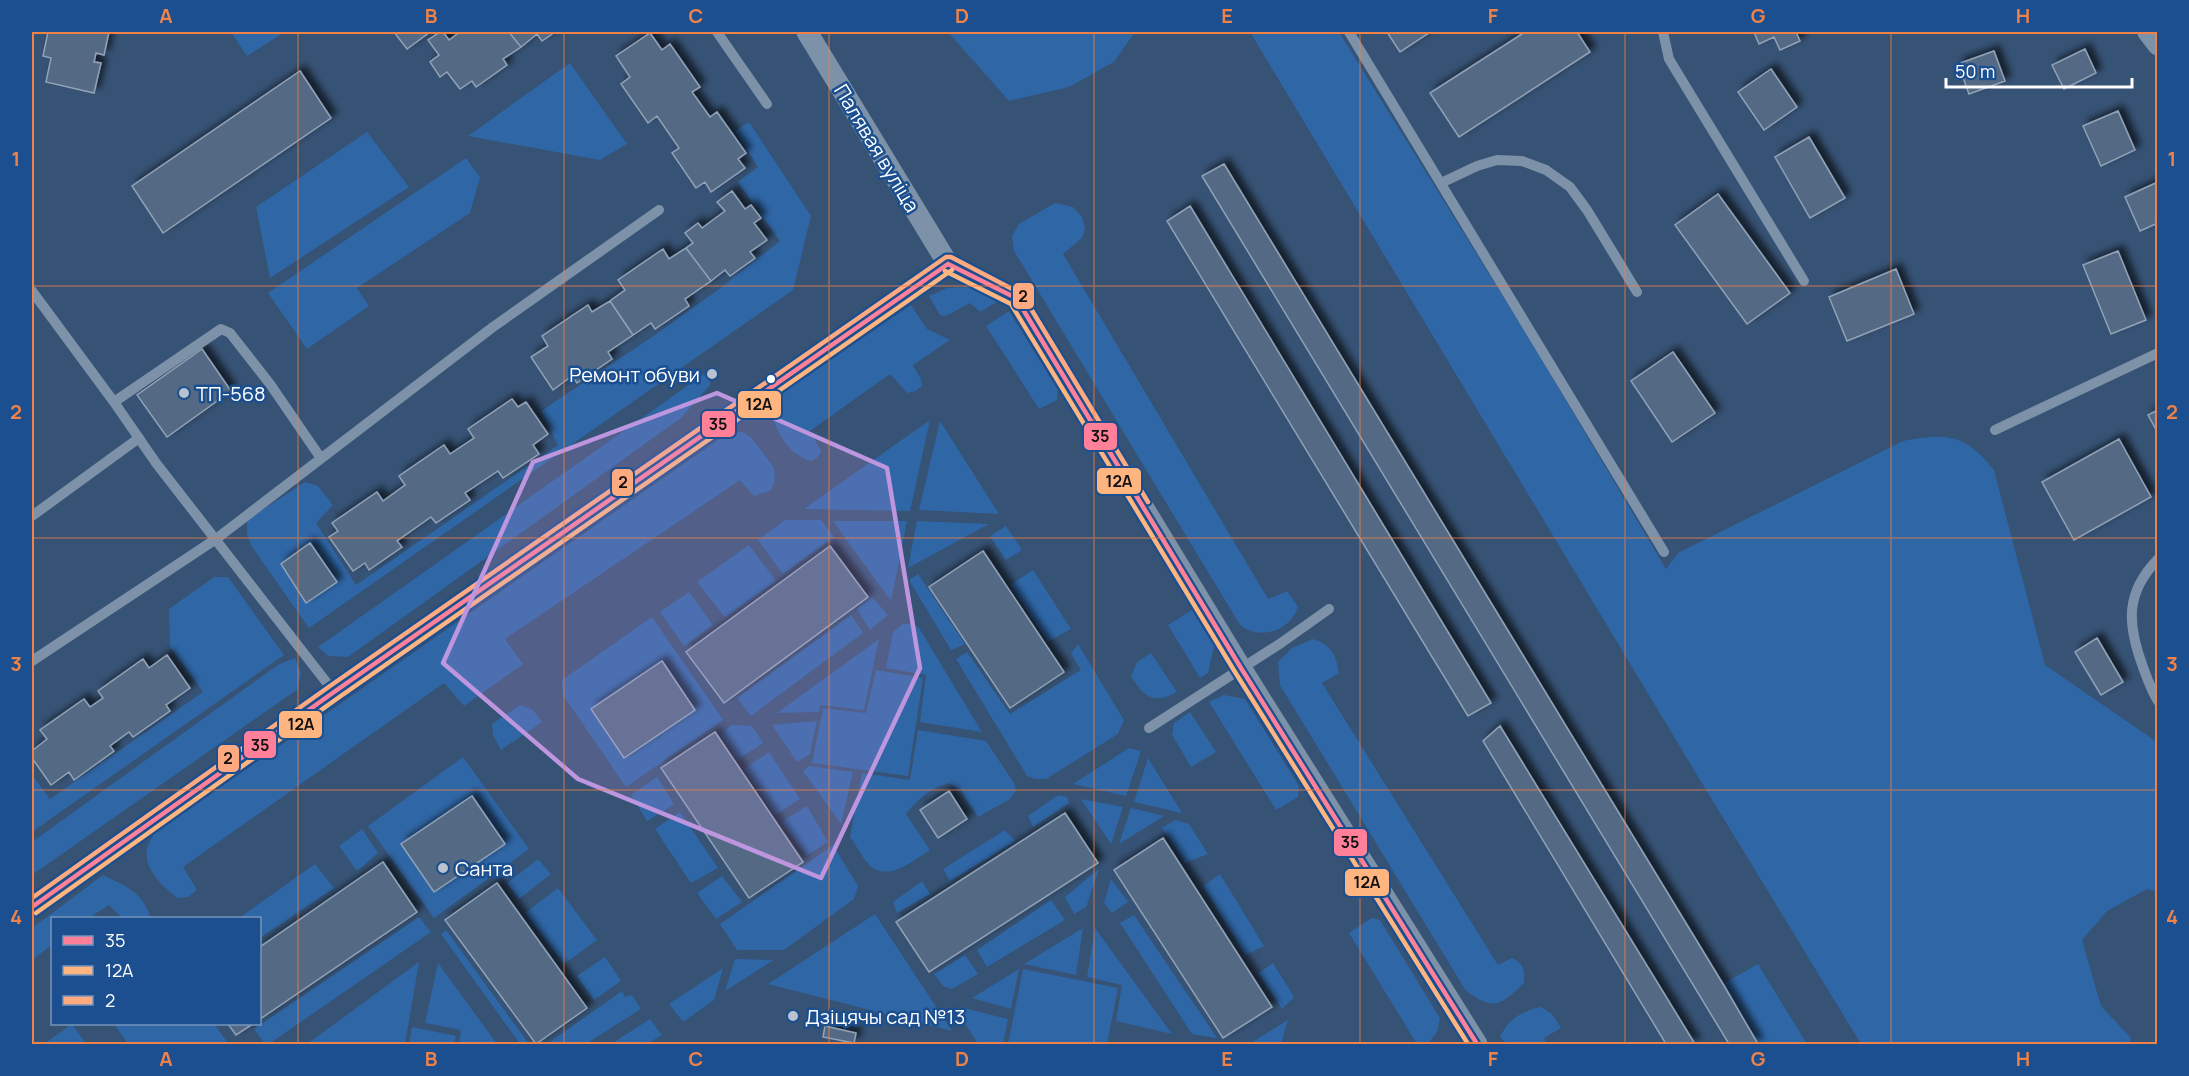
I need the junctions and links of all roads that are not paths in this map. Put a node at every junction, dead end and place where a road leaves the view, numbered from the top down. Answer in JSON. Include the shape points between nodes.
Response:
{"nodes":[{"id":1,"x":717,"y":32,"type":"edge"},
{"id":2,"x":807,"y":32,"type":"edge"},
{"id":3,"x":1349,"y":32,"type":"edge"},
{"id":4,"x":1663,"y":32,"type":"edge"},
{"id":5,"x":2148,"y":32,"type":"edge"},
{"id":6,"x":2157,"y":45,"type":"edge"},
{"id":7,"x":766,"y":104,"type":"dead end"},
{"id":8,"x":1441,"y":183,"type":"junction"},
{"id":9,"x":658,"y":210,"type":"dead end"},
{"id":10,"x":948,"y":264,"type":"junction"},
{"id":11,"x":1804,"y":280,"type":"dead end"},
{"id":12,"x":32,"y":291,"type":"edge"},
{"id":13,"x":1637,"y":292,"type":"dead end"},
{"id":14,"x":2157,"y":352,"type":"edge"},
{"id":15,"x":114,"y":402,"type":"junction"},
{"id":16,"x":1995,"y":430,"type":"dead end"},
{"id":17,"x":140,"y":438,"type":"junction"},
{"id":18,"x":318,"y":454,"type":"dead end"},
{"id":19,"x":32,"y":516,"type":"edge"},
{"id":20,"x":216,"y":538,"type":"junction"},
{"id":21,"x":1664,"y":552,"type":"dead end"},
{"id":22,"x":2157,"y":559,"type":"edge"},
{"id":23,"x":1329,"y":609,"type":"dead end"},
{"id":24,"x":32,"y":661,"type":"edge"},
{"id":25,"x":1241,"y":668,"type":"junction"},
{"id":26,"x":334,"y":692,"type":"junction"},
{"id":27,"x":2157,"y":701,"type":"edge"},
{"id":28,"x":1149,"y":728,"type":"dead end"},
{"id":29,"x":32,"y":907,"type":"edge"},
{"id":30,"x":1477,"y":1044,"type":"edge"}],
"edges":[{"from":1,"to":7,"type":"lane"},
{"from":2,"to":10,"type":"street","name":"Палявая вуліца"},
{"from":3,"to":8,"type":"lane"},
{"from":4,"to":11,"type":"lane","via":[[1669,59]]},
{"from":5,"to":6,"type":"street"},
{"from":8,"to":13,"type":"lane","via":[[1497,159],[1522,161],[1546,170],[1570,187]]},
{"from":8,"to":21,"type":"lane"},
{"from":9,"to":20,"type":"lane","via":[[493,327]]},
{"from":10,"to":25,"type":"street","via":[[1016,298]]},
{"from":10,"to":26,"type":"street"},
{"from":12,"to":15,"type":"lane"},
{"from":14,"to":16,"type":"lane"},
{"from":15,"to":17,"type":"lane"},
{"from":15,"to":18,"type":"lane","via":[[221,329],[230,333],[270,384]]},
{"from":17,"to":19,"type":"lane"},
{"from":17,"to":20,"type":"lane"},
{"from":20,"to":24,"type":"lane"},
{"from":20,"to":26,"type":"lane"},
{"from":22,"to":27,"type":"lane","via":[[2139,582],[2132,612],[2135,645]]},
{"from":23,"to":25,"type":"lane"},
{"from":25,"to":28,"type":"lane"},
{"from":25,"to":30,"type":"street"},
{"from":26,"to":29,"type":"street"}]}
